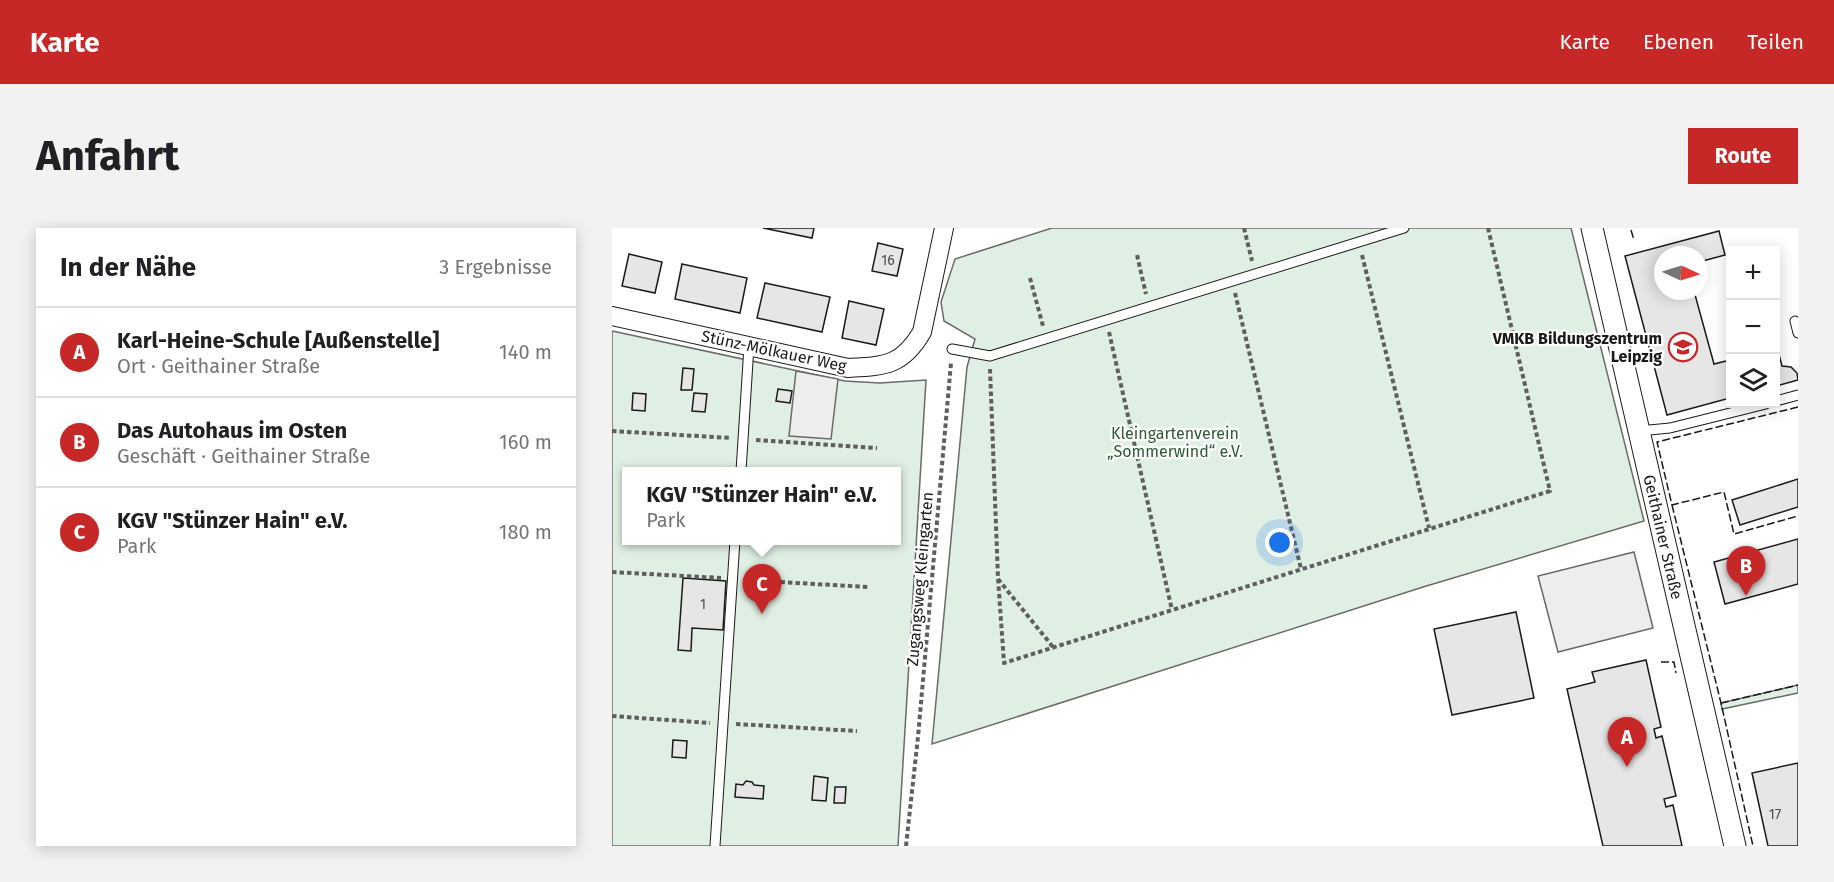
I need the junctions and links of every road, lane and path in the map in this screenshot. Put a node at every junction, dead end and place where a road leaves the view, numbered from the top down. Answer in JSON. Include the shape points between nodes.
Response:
{"nodes":[{"id":1,"x":944,"y":228,"type":"edge"},
{"id":2,"x":1244,"y":228,"type":"edge"},
{"id":3,"x":1404,"y":228,"type":"edge"},
{"id":4,"x":1488,"y":228,"type":"edge"},
{"id":5,"x":1592,"y":228,"type":"edge"},
{"id":6,"x":1359,"y":242,"type":"junction"},
{"id":7,"x":1137,"y":255,"type":"dead end"},
{"id":8,"x":1256,"y":273,"type":"junction"},
{"id":9,"x":1030,"y":278,"type":"dead end"},
{"id":10,"x":1233,"y":281,"type":"junction"},
{"id":11,"x":1149,"y":306,"type":"junction"},
{"id":12,"x":612,"y":316,"type":"edge"},
{"id":13,"x":1106,"y":320,"type":"junction"},
{"id":14,"x":1795,"y":321,"type":"dead end"},
{"id":15,"x":1798,"y":333,"type":"edge"},
{"id":16,"x":1046,"y":338,"type":"junction"},
{"id":17,"x":749,"y":346,"type":"junction"},
{"id":18,"x":952,"y":349,"type":"joint"},
{"id":19,"x":990,"y":356,"type":"junction"},
{"id":20,"x":1798,"y":395,"type":"edge"},
{"id":21,"x":1780,"y":400,"type":"edge"},
{"id":22,"x":1750,"y":408,"type":"edge"},
{"id":23,"x":1639,"y":431,"type":"junction"},
{"id":24,"x":741,"y":467,"type":"edge"},
{"id":25,"x":1429,"y":528,"type":"junction"},
{"id":26,"x":735,"y":545,"type":"edge"},
{"id":27,"x":1301,"y":569,"type":"junction"},
{"id":28,"x":998,"y":578,"type":"junction"},
{"id":29,"x":1172,"y":610,"type":"junction"},
{"id":30,"x":1053,"y":647,"type":"junction"},
{"id":31,"x":715,"y":846,"type":"edge"},
{"id":32,"x":906,"y":846,"type":"edge"},
{"id":33,"x":1735,"y":846,"type":"edge"}],
"edges":[{"from":1,"to":17,"type":"street","name":"Stünz-Mölkauer Weg","via":[[922,332],[915,345],[897,361],[848,368]]},
{"from":2,"to":8,"type":"path"},
{"from":3,"to":6,"type":"lane"},
{"from":4,"to":25,"type":"path","via":[[1550,490]]},
{"from":5,"to":23,"type":"street","name":"Geithainer Straße"},
{"from":6,"to":8,"type":"lane"},
{"from":6,"to":25,"type":"path"},
{"from":7,"to":11,"type":"path"},
{"from":8,"to":10,"type":"lane"},
{"from":9,"to":16,"type":"path"},
{"from":10,"to":11,"type":"lane"},
{"from":10,"to":27,"type":"path"},
{"from":11,"to":13,"type":"lane"},
{"from":12,"to":17,"type":"street","name":"Stünz-Mölkauer Weg"},
{"from":13,"to":16,"type":"lane"},
{"from":13,"to":29,"type":"path"},
{"from":14,"to":15,"type":"lane"},
{"from":16,"to":19,"type":"lane"},
{"from":17,"to":24,"type":"lane"},
{"from":18,"to":19,"type":"lane"},
{"from":18,"to":32,"type":"path","name":"Zugangsweg Kleingarten"},
{"from":19,"to":28,"type":"path"},
{"from":20,"to":21,"type":"lane"},
{"from":22,"to":23,"type":"lane","via":[[1670,428]]},
{"from":23,"to":33,"type":"street","name":"Geithainer Straße"},
{"from":25,"to":27,"type":"path"},
{"from":26,"to":31,"type":"lane"},
{"from":27,"to":29,"type":"path"},
{"from":28,"to":30,"type":"path"},
{"from":28,"to":30,"type":"path","via":[[1004,663]]},
{"from":29,"to":30,"type":"path"}]}
